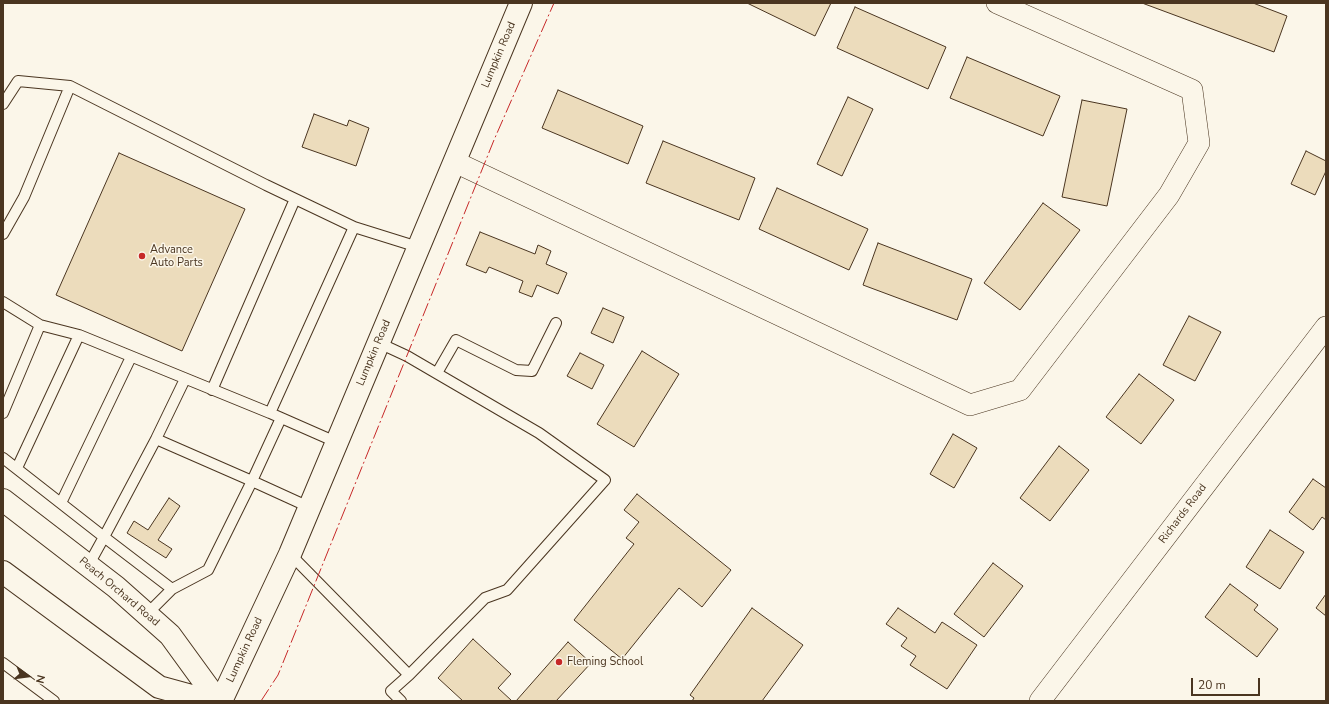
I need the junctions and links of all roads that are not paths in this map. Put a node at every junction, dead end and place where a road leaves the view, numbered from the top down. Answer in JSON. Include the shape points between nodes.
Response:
{"nodes":[{"id":1,"x":521,"y":3,"type":"edge"},
{"id":2,"x":996,"y":3,"type":"edge"},
{"id":3,"x":70,"y":86,"type":"junction"},
{"id":4,"x":3,"y":104,"type":"edge"},
{"id":5,"x":455,"y":162,"type":"junction"},
{"id":6,"x":295,"y":199,"type":"junction"},
{"id":7,"x":354,"y":227,"type":"junction"},
{"id":8,"x":3,"y":234,"type":"edge"},
{"id":9,"x":418,"y":248,"type":"junction"},
{"id":10,"x":3,"y":302,"type":"edge"},
{"id":11,"x":556,"y":322,"type":"dead end"},
{"id":12,"x":40,"y":325,"type":"junction"},
{"id":13,"x":1326,"y":327,"type":"edge"},
{"id":14,"x":79,"y":335,"type":"junction"},
{"id":15,"x":379,"y":343,"type":"junction"},
{"id":16,"x":131,"y":357,"type":"junction"},
{"id":17,"x":437,"y":373,"type":"junction"},
{"id":18,"x":185,"y":379,"type":"junction"},
{"id":19,"x":212,"y":390,"type":"junction"},
{"id":20,"x":3,"y":413,"type":"edge"},
{"id":21,"x":270,"y":413,"type":"junction"},
{"id":22,"x":280,"y":418,"type":"junction"},
{"id":23,"x":156,"y":438,"type":"junction"},
{"id":24,"x":336,"y":442,"type":"junction"},
{"id":25,"x":3,"y":458,"type":"edge"},
{"id":26,"x":17,"y":468,"type":"junction"},
{"id":27,"x":252,"y":481,"type":"junction"},
{"id":28,"x":3,"y":500,"type":"edge"},
{"id":29,"x":61,"y":503,"type":"junction"},
{"id":30,"x":309,"y":507,"type":"junction"},
{"id":31,"x":104,"y":537,"type":"junction"},
{"id":32,"x":290,"y":554,"type":"junction"},
{"id":33,"x":88,"y":566,"type":"junction"},
{"id":34,"x":3,"y":572,"type":"edge"},
{"id":35,"x":172,"y":589,"type":"junction"},
{"id":36,"x":147,"y":614,"type":"junction"},
{"id":37,"x":3,"y":663,"type":"edge"},
{"id":38,"x":409,"y":675,"type":"junction"},
{"id":39,"x":54,"y":701,"type":"edge"},
{"id":40,"x":210,"y":701,"type":"edge"},
{"id":41,"x":218,"y":701,"type":"edge"},
{"id":42,"x":221,"y":701,"type":"edge"},
{"id":43,"x":401,"y":701,"type":"edge"},
{"id":44,"x":1040,"y":701,"type":"edge"}],
"edges":[{"from":1,"to":5,"type":"main road","name":"Lumpkin Road"},
{"from":2,"to":5,"type":"street","via":[[1192,90],[1199,143],[1169,195],[1020,390],[970,405]]},
{"from":3,"to":4,"type":"lane","via":[[18,81]]},
{"from":3,"to":6,"type":"lane"},
{"from":3,"to":8,"type":"lane","via":[[24,197]]},
{"from":5,"to":9,"type":"main road","name":"Lumpkin Road"},
{"from":6,"to":7,"type":"lane"},
{"from":6,"to":19,"type":"lane"},
{"from":7,"to":9,"type":"lane"},
{"from":7,"to":21,"type":"lane"},
{"from":9,"to":15,"type":"main road","name":"Lumpkin Road"},
{"from":10,"to":12,"type":"lane"},
{"from":11,"to":17,"type":"lane","via":[[532,371],[516,370],[456,340]]},
{"from":12,"to":14,"type":"lane"},
{"from":12,"to":20,"type":"lane"},
{"from":13,"to":44,"type":"street","name":"Richards Road"},
{"from":14,"to":16,"type":"lane"},
{"from":14,"to":26,"type":"lane"},
{"from":15,"to":17,"type":"lane"},
{"from":15,"to":24,"type":"main road","name":"Lumpkin Road"},
{"from":16,"to":18,"type":"lane"},
{"from":16,"to":29,"type":"lane"},
{"from":17,"to":38,"type":"lane","via":[[539,433],[605,480],[507,590],[485,598]]},
{"from":18,"to":19,"type":"lane"},
{"from":18,"to":23,"type":"lane"},
{"from":19,"to":21,"type":"lane"},
{"from":21,"to":22,"type":"lane"},
{"from":22,"to":24,"type":"lane"},
{"from":22,"to":27,"type":"lane"},
{"from":23,"to":27,"type":"lane"},
{"from":23,"to":31,"type":"lane"},
{"from":24,"to":30,"type":"main road","name":"Lumpkin Road"},
{"from":25,"to":26,"type":"lane"},
{"from":26,"to":29,"type":"lane"},
{"from":27,"to":30,"type":"lane"},
{"from":27,"to":35,"type":"lane","via":[[208,570]]},
{"from":28,"to":33,"type":"main road","name":"Peach Orchard Road"},
{"from":29,"to":31,"type":"lane"},
{"from":30,"to":32,"type":"main road","name":"Lumpkin Road"},
{"from":31,"to":33,"type":"lane"},
{"from":31,"to":35,"type":"lane"},
{"from":32,"to":38,"type":"lane"},
{"from":32,"to":42,"type":"main road","name":"Lumpkin Road"},
{"from":33,"to":36,"type":"main road","name":"Peach Orchard Road"},
{"from":34,"to":40,"type":"main road","via":[[159,687]]},
{"from":35,"to":36,"type":"lane"},
{"from":36,"to":41,"type":"main road","name":"Peach Orchard Road","via":[[170,635]]},
{"from":37,"to":39,"type":"lane"},
{"from":38,"to":43,"type":"lane","via":[[391,691]]}]}
